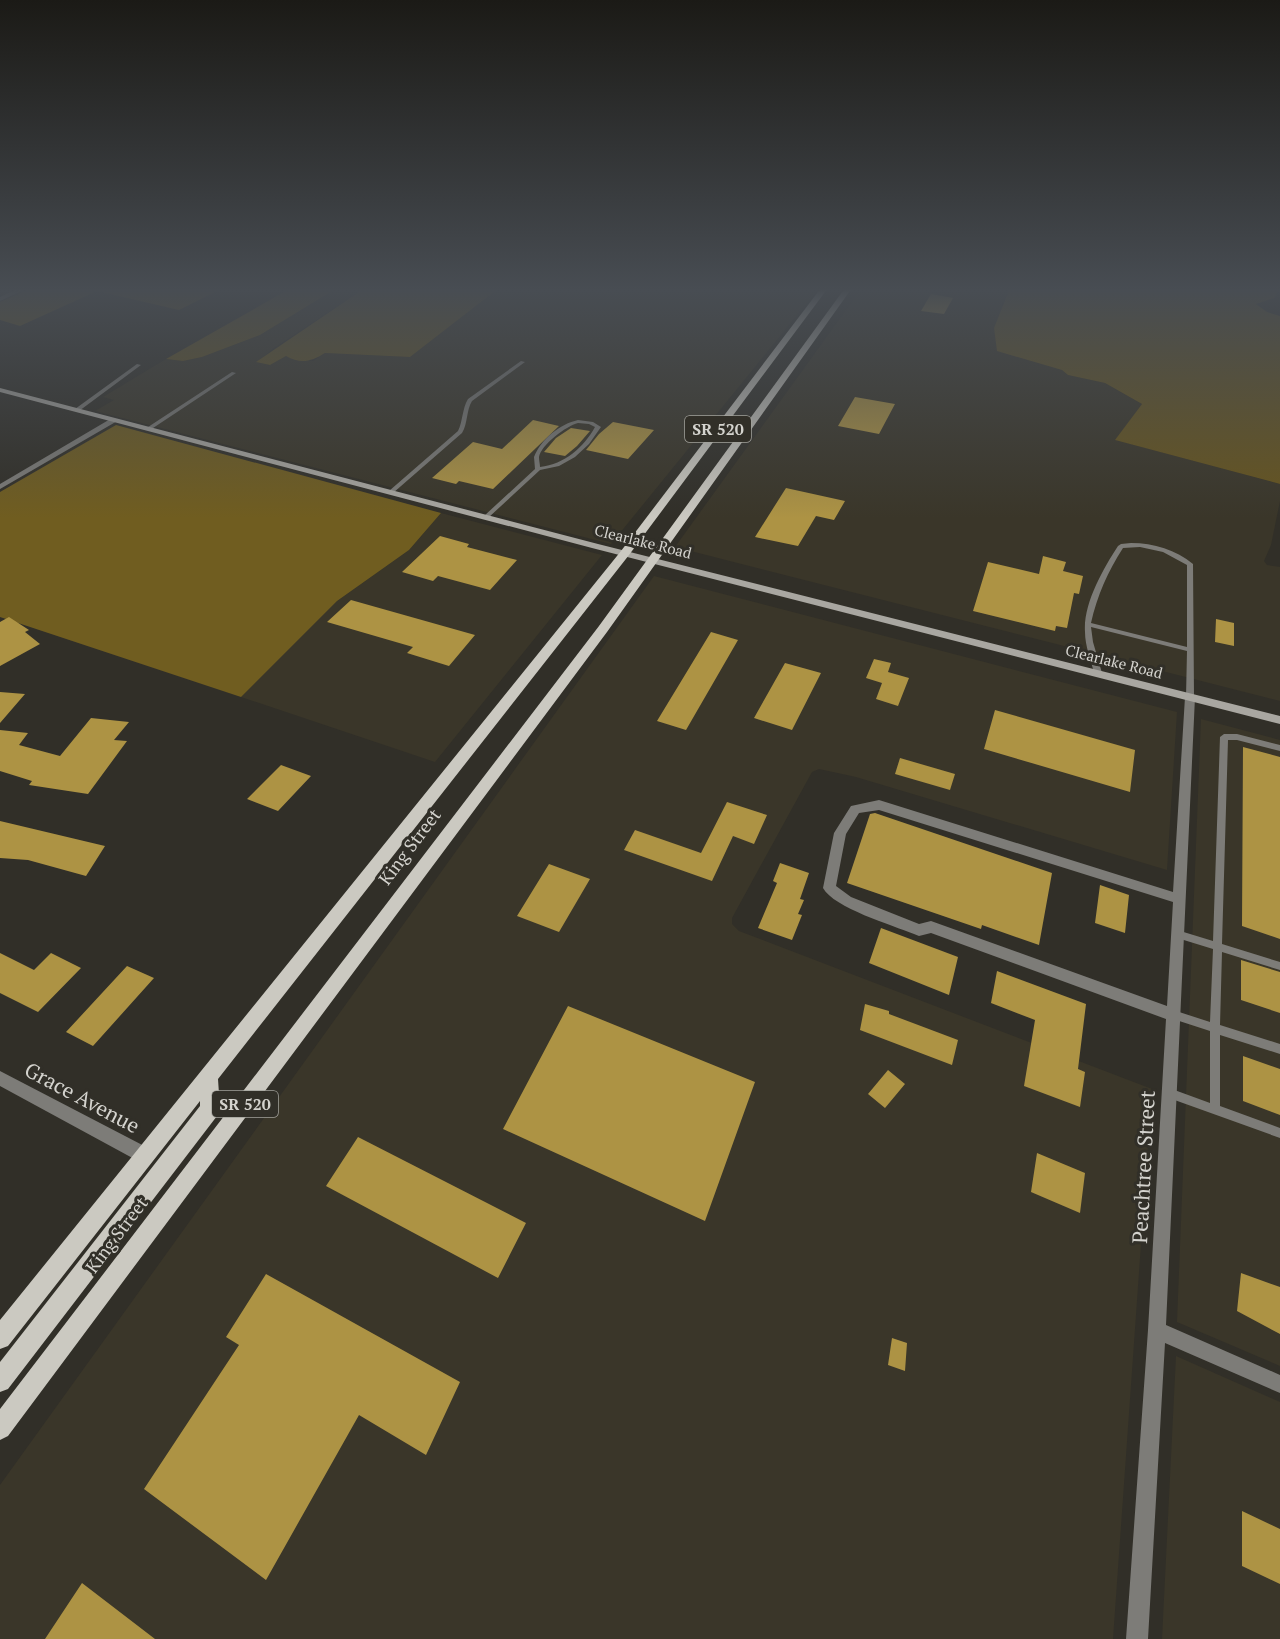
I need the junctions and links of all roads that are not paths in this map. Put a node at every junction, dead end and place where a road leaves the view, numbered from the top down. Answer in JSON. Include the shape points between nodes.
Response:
{"nodes":[{"id":1,"x":520,"y":364,"type":"edge"},
{"id":2,"x":779,"y":364,"type":"edge"},
{"id":3,"x":781,"y":364,"type":"edge"},
{"id":4,"x":139,"y":365,"type":"dead end"},
{"id":5,"x":234,"y":373,"type":"dead end"},
{"id":6,"x":774,"y":373,"type":"junction"},
{"id":7,"x":0,"y":390,"type":"edge"},
{"id":8,"x":77,"y":410,"type":"junction"},
{"id":9,"x":115,"y":420,"type":"junction"},
{"id":10,"x":148,"y":429,"type":"junction"},
{"id":11,"x":538,"y":469,"type":"junction"},
{"id":12,"x":1,"y":485,"type":"edge"},
{"id":13,"x":391,"y":492,"type":"junction"},
{"id":14,"x":486,"y":517,"type":"junction"},
{"id":15,"x":625,"y":553,"type":"junction"},
{"id":16,"x":654,"y":560,"type":"junction"},
{"id":17,"x":1088,"y":624,"type":"junction"},
{"id":18,"x":1190,"y":650,"type":"junction"},
{"id":19,"x":1098,"y":674,"type":"junction"},
{"id":20,"x":1190,"y":697,"type":"junction"},
{"id":21,"x":1280,"y":720,"type":"edge"},
{"id":22,"x":1280,"y":748,"type":"edge"},
{"id":23,"x":1179,"y":899,"type":"junction"},
{"id":24,"x":1178,"y":934,"type":"junction"},
{"id":25,"x":1219,"y":947,"type":"junction"},
{"id":26,"x":1280,"y":966,"type":"edge"},
{"id":27,"x":1173,"y":1015,"type":"junction"},
{"id":28,"x":1215,"y":1028,"type":"junction"},
{"id":29,"x":1280,"y":1049,"type":"edge"},
{"id":30,"x":207,"y":1076,"type":"junction"},
{"id":31,"x":0,"y":1078,"type":"edge"},
{"id":32,"x":1169,"y":1093,"type":"junction"},
{"id":33,"x":1215,"y":1109,"type":"junction"},
{"id":34,"x":1280,"y":1132,"type":"edge"},
{"id":35,"x":144,"y":1155,"type":"junction"},
{"id":36,"x":1157,"y":1330,"type":"junction"},
{"id":37,"x":0,"y":1338,"type":"edge"},
{"id":38,"x":0,"y":1381,"type":"edge"},
{"id":39,"x":1280,"y":1384,"type":"edge"},
{"id":40,"x":0,"y":1428,"type":"edge"},
{"id":41,"x":1137,"y":1639,"type":"edge"}],
"edges":[{"from":1,"to":13,"type":"lane","via":[[470,400],[460,432]]},
{"from":2,"to":6,"type":"main road","name":"King Street","number":"SR 520"},
{"from":3,"to":6,"type":"main road","name":"King Street","number":"SR 520"},
{"from":4,"to":8,"type":"lane"},
{"from":5,"to":10,"type":"lane"},
{"from":6,"to":15,"type":"main road","name":"King Street","number":"SR 520"},
{"from":6,"to":16,"type":"main road","name":"King Street","number":"SR 520"},
{"from":7,"to":8,"type":"street","name":"Clearlake Road"},
{"from":8,"to":9,"type":"street","name":"Clearlake Road"},
{"from":9,"to":10,"type":"street","name":"Clearlake Road"},
{"from":9,"to":12,"type":"street"},
{"from":10,"to":13,"type":"street","name":"Clearlake Road"},
{"from":11,"to":11,"type":"lane","via":[[538,452],[563,426],[583,421],[598,427],[565,464]]},
{"from":11,"to":14,"type":"lane"},
{"from":13,"to":14,"type":"street","name":"Clearlake Road"},
{"from":14,"to":15,"type":"street","name":"Clearlake Road"},
{"from":15,"to":16,"type":"street","name":"Clearlake Road"},
{"from":15,"to":30,"type":"main road","name":"King Street","number":"SR 520"},
{"from":16,"to":19,"type":"street","name":"Clearlake Road"},
{"from":16,"to":40,"type":"main road","name":"King Street","number":"SR 520"},
{"from":17,"to":18,"type":"lane"},
{"from":17,"to":18,"type":"lane","via":[[1105,571],[1121,546],[1141,543],[1172,552],[1190,564]]},
{"from":17,"to":19,"type":"lane"},
{"from":18,"to":20,"type":"lane"},
{"from":19,"to":20,"type":"street","name":"Clearlake Road"},
{"from":20,"to":21,"type":"street","name":"Clearlake Road"},
{"from":20,"to":23,"type":"street","name":"Peachtree Street"},
{"from":22,"to":25,"type":"lane","via":[[1237,737],[1224,738]]},
{"from":23,"to":24,"type":"street","name":"Peachtree Street"},
{"from":23,"to":27,"type":"street","via":[[879,805],[855,809],[840,833],[829,888],[846,901],[919,930],[931,927]]},
{"from":24,"to":25,"type":"lane"},
{"from":24,"to":27,"type":"street","name":"Peachtree Street"},
{"from":25,"to":26,"type":"lane"},
{"from":25,"to":28,"type":"lane"},
{"from":27,"to":28,"type":"lane"},
{"from":27,"to":32,"type":"street","name":"Peachtree Street"},
{"from":28,"to":29,"type":"lane"},
{"from":28,"to":33,"type":"lane"},
{"from":30,"to":35,"type":"main road","name":"King Street","number":"SR 520"},
{"from":30,"to":38,"type":"main road","via":[[210,1109]]},
{"from":31,"to":35,"type":"street","name":"Grace Avenue"},
{"from":32,"to":33,"type":"lane"},
{"from":32,"to":36,"type":"street","name":"Peachtree Street"},
{"from":33,"to":34,"type":"lane"},
{"from":35,"to":37,"type":"main road","name":"King Street","number":"SR 520"},
{"from":36,"to":39,"type":"street"},
{"from":36,"to":41,"type":"street","name":"Peachtree Street"}]}
